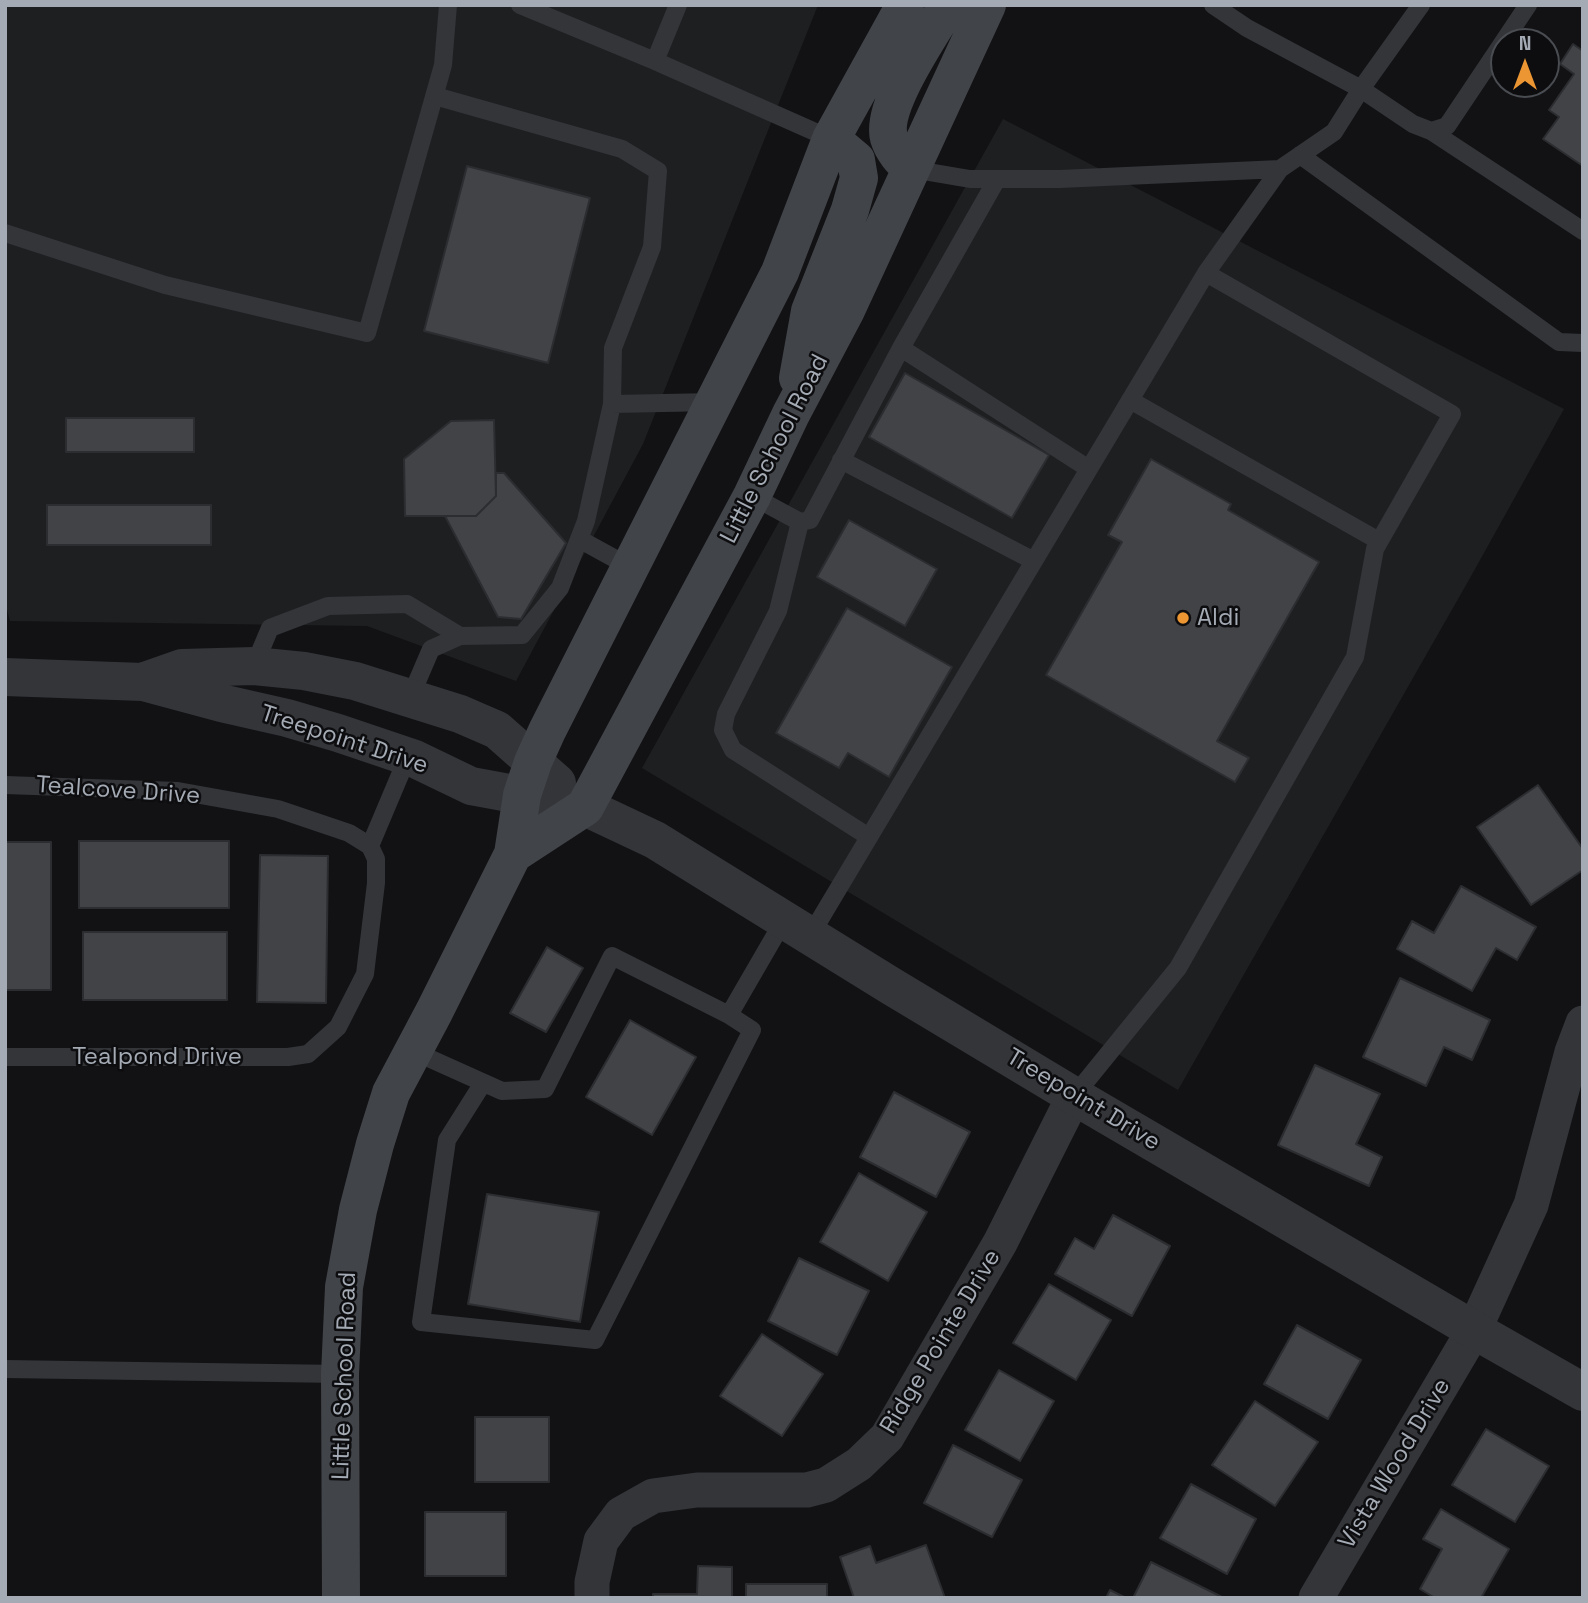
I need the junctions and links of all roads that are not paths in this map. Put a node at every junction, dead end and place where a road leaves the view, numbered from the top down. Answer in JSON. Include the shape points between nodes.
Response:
{"nodes":[{"id":1,"x":448,"y":5,"type":"edge"},
{"id":2,"x":520,"y":5,"type":"edge"},
{"id":3,"x":678,"y":5,"type":"edge"},
{"id":4,"x":905,"y":5,"type":"edge"},
{"id":5,"x":948,"y":5,"type":"edge"},
{"id":6,"x":987,"y":5,"type":"edge"},
{"id":7,"x":1213,"y":5,"type":"edge"},
{"id":8,"x":1421,"y":5,"type":"edge"},
{"id":9,"x":1528,"y":5,"type":"edge"},
{"id":10,"x":655,"y":61,"type":"junction"},
{"id":11,"x":1361,"y":89,"type":"junction"},
{"id":12,"x":435,"y":96,"type":"junction"},
{"id":13,"x":1431,"y":131,"type":"junction"},
{"id":14,"x":831,"y":139,"type":"junction"},
{"id":15,"x":1300,"y":155,"type":"junction"},
{"id":16,"x":911,"y":169,"type":"junction"},
{"id":17,"x":1280,"y":169,"type":"junction"},
{"id":18,"x":997,"y":179,"type":"junction"},
{"id":19,"x":1583,"y":231,"type":"edge"},
{"id":20,"x":5,"y":233,"type":"edge"},
{"id":21,"x":1206,"y":273,"type":"junction"},
{"id":22,"x":1583,"y":343,"type":"edge"},
{"id":23,"x":901,"y":348,"type":"junction"},
{"id":24,"x":1130,"y":400,"type":"junction"},
{"id":25,"x":715,"y":401,"type":"junction"},
{"id":26,"x":612,"y":404,"type":"junction"},
{"id":27,"x":792,"y":415,"type":"junction"},
{"id":28,"x":841,"y":460,"type":"junction"},
{"id":29,"x":1089,"y":469,"type":"junction"},
{"id":30,"x":752,"y":496,"type":"junction"},
{"id":31,"x":800,"y":522,"type":"junction"},
{"id":32,"x":579,"y":539,"type":"junction"},
{"id":33,"x":1379,"y":541,"type":"junction"},
{"id":34,"x":1034,"y":561,"type":"junction"},
{"id":35,"x":630,"y":567,"type":"junction"},
{"id":36,"x":460,"y":636,"type":"junction"},
{"id":37,"x":254,"y":666,"type":"junction"},
{"id":38,"x":5,"y":677,"type":"edge"},
{"id":39,"x":143,"y":682,"type":"junction"},
{"id":40,"x":410,"y":698,"type":"junction"},
{"id":41,"x":408,"y":756,"type":"junction"},
{"id":42,"x":527,"y":778,"type":"junction"},
{"id":43,"x":5,"y":785,"type":"edge"},
{"id":44,"x":585,"y":807,"type":"junction"},
{"id":45,"x":869,"y":837,"type":"junction"},
{"id":46,"x":370,"y":846,"type":"junction"},
{"id":47,"x":513,"y":853,"type":"junction"},
{"id":48,"x":797,"y":928,"type":"junction"},
{"id":49,"x":729,"y":1016,"type":"junction"},
{"id":50,"x":1583,"y":1023,"type":"edge"},
{"id":51,"x":413,"y":1051,"type":"junction"},
{"id":52,"x":5,"y":1057,"type":"edge"},
{"id":53,"x":483,"y":1083,"type":"junction"},
{"id":54,"x":1074,"y":1096,"type":"junction"},
{"id":55,"x":1474,"y":1330,"type":"junction"},
{"id":56,"x":5,"y":1369,"type":"edge"},
{"id":57,"x":340,"y":1374,"type":"junction"},
{"id":58,"x":1583,"y":1392,"type":"edge"},
{"id":59,"x":341,"y":1598,"type":"edge"},
{"id":60,"x":592,"y":1598,"type":"edge"},
{"id":61,"x":1316,"y":1598,"type":"edge"}],
"edges":[{"from":1,"to":12,"type":"lane","via":[[443,65]]},
{"from":2,"to":10,"type":"lane"},
{"from":3,"to":10,"type":"lane"},
{"from":4,"to":14,"type":"main road","name":"Little School Road"},
{"from":5,"to":16,"type":"main road","via":[[897,92],[889,118],[889,137],[898,157]]},
{"from":6,"to":16,"type":"main road","name":"Little School Road"},
{"from":7,"to":11,"type":"lane","via":[[1247,29]]},
{"from":8,"to":11,"type":"lane"},
{"from":9,"to":13,"type":"lane","via":[[1447,126]]},
{"from":10,"to":14,"type":"lane"},
{"from":11,"to":13,"type":"lane"},
{"from":11,"to":15,"type":"lane","via":[[1334,132]]},
{"from":12,"to":20,"type":"lane","via":[[367,333],[165,285]]},
{"from":12,"to":26,"type":"lane","via":[[622,149],[658,171],[652,247],[613,348]]},
{"from":13,"to":19,"type":"lane"},
{"from":14,"to":25,"type":"main road","name":"Little School Road","via":[[780,272]]},
{"from":14,"to":27,"type":"main road","via":[[856,160],[859,178],[810,311]]},
{"from":15,"to":17,"type":"lane"},
{"from":15,"to":22,"type":"lane","via":[[1559,342]]},
{"from":16,"to":18,"type":"lane"},
{"from":16,"to":27,"type":"main road","name":"Little School Road"},
{"from":17,"to":18,"type":"lane"},
{"from":17,"to":21,"type":"lane"},
{"from":18,"to":23,"type":"lane"},
{"from":21,"to":24,"type":"lane"},
{"from":21,"to":33,"type":"lane","via":[[1452,414]]},
{"from":23,"to":28,"type":"lane"},
{"from":23,"to":29,"type":"lane"},
{"from":24,"to":29,"type":"lane"},
{"from":24,"to":33,"type":"lane"},
{"from":25,"to":26,"type":"lane"},
{"from":25,"to":35,"type":"main road","name":"Little School Road"},
{"from":26,"to":32,"type":"lane"},
{"from":27,"to":30,"type":"main road","name":"Little School Road"},
{"from":28,"to":31,"type":"lane","via":[[810,520]]},
{"from":28,"to":34,"type":"lane"},
{"from":29,"to":34,"type":"lane"},
{"from":30,"to":31,"type":"lane"},
{"from":30,"to":44,"type":"main road","name":"Little School Road"},
{"from":31,"to":45,"type":"lane","via":[[778,611],[726,714],[723,730],[733,750]]},
{"from":32,"to":35,"type":"lane"},
{"from":32,"to":36,"type":"lane","via":[[560,588],[522,635]]},
{"from":33,"to":54,"type":"lane","via":[[1355,657],[1178,968]]},
{"from":34,"to":45,"type":"lane"},
{"from":35,"to":42,"type":"main road","name":"Little School Road"},
{"from":36,"to":37,"type":"lane","via":[[407,604],[328,606],[270,628]]},
{"from":36,"to":40,"type":"lane","via":[[431,649]]},
{"from":37,"to":39,"type":"street","name":"Treepoint Drive","via":[[182,668]]},
{"from":37,"to":40,"type":"street","name":"Treepoint Drive","via":[[304,671]]},
{"from":38,"to":39,"type":"street","name":"Treepoint Drive"},
{"from":39,"to":41,"type":"street","name":"Treepoint Drive","via":[[287,718]]},
{"from":40,"to":42,"type":"street","name":"Treepoint Drive","via":[[497,730]]},
{"from":41,"to":42,"type":"street","name":"Treepoint Drive","via":[[471,786]]},
{"from":41,"to":46,"type":"lane"},
{"from":42,"to":44,"type":"street","name":"Treepoint Drive"},
{"from":42,"to":47,"type":"main road","name":"Little School Road"},
{"from":43,"to":46,"type":"lane","name":"Tealcove Drive","via":[[178,791],[278,809],[349,833]]},
{"from":44,"to":47,"type":"main road","name":"Little School Road"},
{"from":44,"to":48,"type":"street","name":"Treepoint Drive","via":[[655,840]]},
{"from":45,"to":48,"type":"lane"},
{"from":46,"to":52,"type":"lane","name":"Tealpond Drive","via":[[376,859],[376,883],[365,974],[338,1027],[308,1054]]},
{"from":47,"to":51,"type":"main road","name":"Little School Road"},
{"from":48,"to":49,"type":"lane"},
{"from":48,"to":54,"type":"street","name":"Treepoint Drive"},
{"from":49,"to":53,"type":"lane","via":[[612,956],[545,1089],[502,1091]]},
{"from":49,"to":53,"type":"lane","via":[[752,1030],[595,1340],[421,1322],[447,1140]]},
{"from":50,"to":55,"type":"street","name":"Vista Wood Drive","via":[[1531,1205]]},
{"from":51,"to":53,"type":"lane"},
{"from":51,"to":57,"type":"main road","name":"Little School Road","via":[[391,1093],[358,1210],[344,1287]]},
{"from":54,"to":55,"type":"street","name":"Treepoint Drive"},
{"from":54,"to":60,"type":"street","name":"Ridge Pointe Drive","via":[[1000,1244],[887,1437],[859,1464],[826,1485],[697,1489],[653,1496],[621,1514],[601,1541]]},
{"from":55,"to":58,"type":"street","name":"Treepoint Drive"},
{"from":55,"to":61,"type":"street","name":"Vista Wood Drive"},
{"from":56,"to":57,"type":"lane"},
{"from":57,"to":59,"type":"main road","name":"Little School Road"}]}
